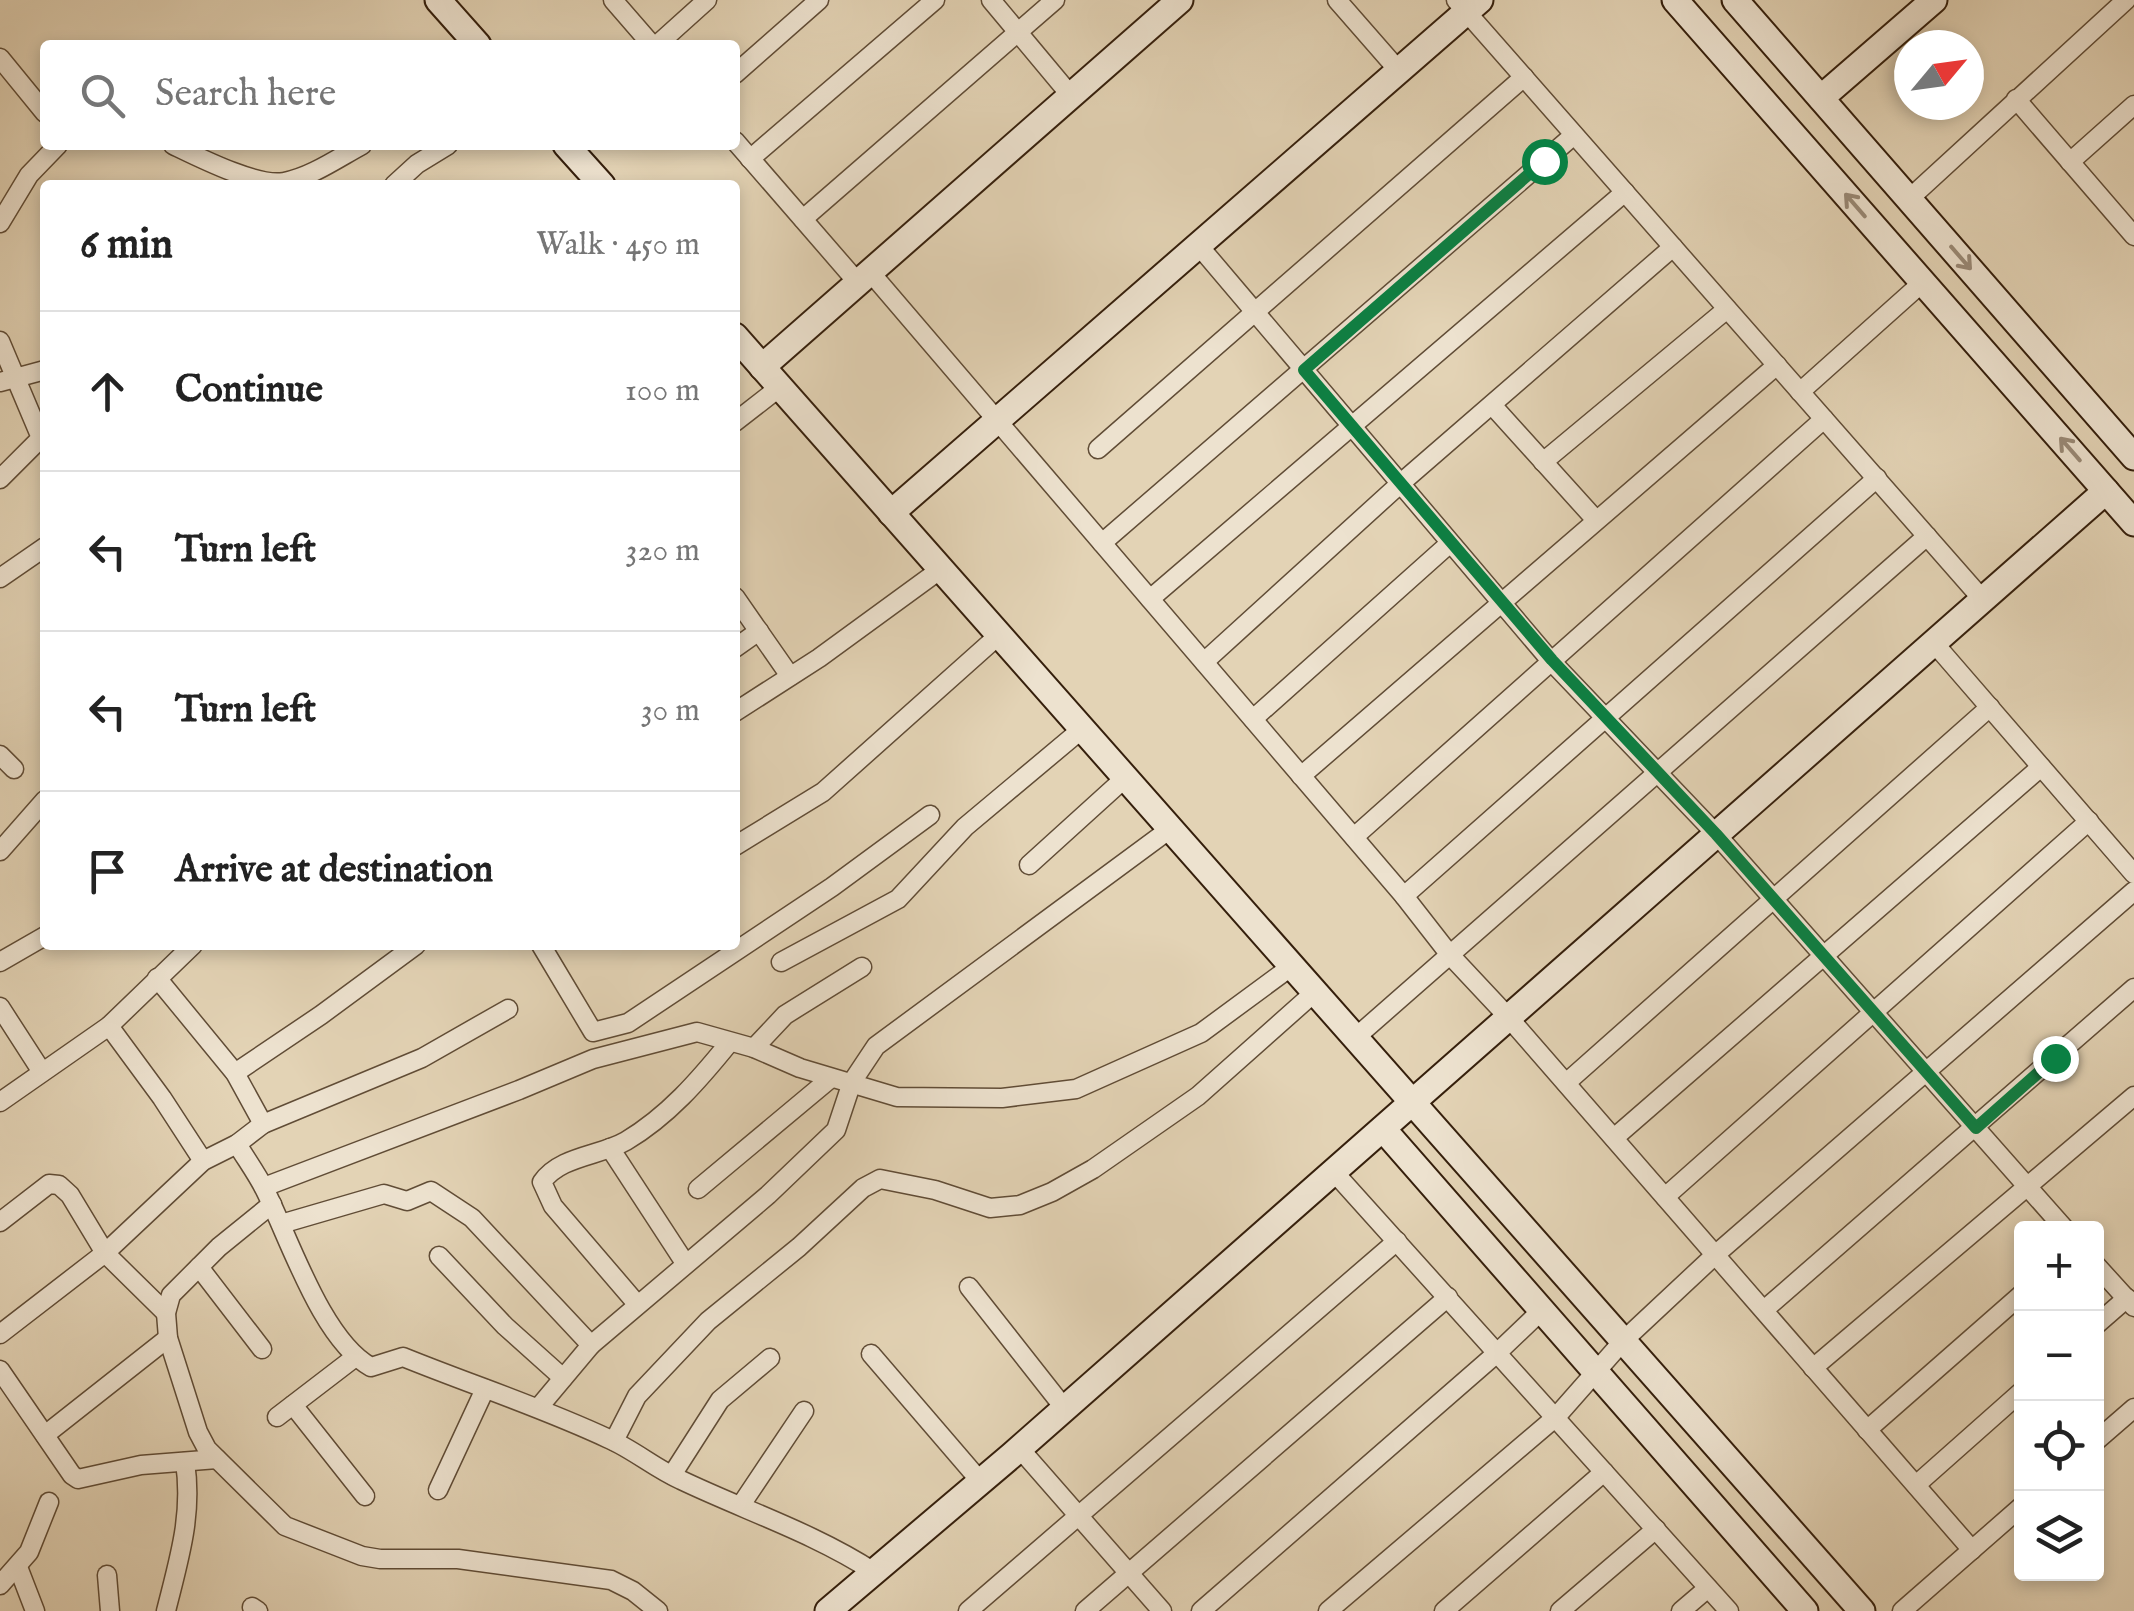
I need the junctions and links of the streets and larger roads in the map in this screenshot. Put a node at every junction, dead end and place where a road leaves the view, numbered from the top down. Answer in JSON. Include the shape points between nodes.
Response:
{"nodes":[{"id":1,"x":438,"y":0,"type":"edge"},
{"id":2,"x":612,"y":0,"type":"edge"},
{"id":3,"x":707,"y":0,"type":"edge"},
{"id":4,"x":819,"y":0,"type":"edge"},
{"id":5,"x":935,"y":0,"type":"edge"},
{"id":6,"x":991,"y":0,"type":"edge"},
{"id":7,"x":1055,"y":0,"type":"edge"},
{"id":8,"x":1180,"y":0,"type":"edge"},
{"id":9,"x":1337,"y":0,"type":"edge"},
{"id":10,"x":1675,"y":0,"type":"edge"},
{"id":11,"x":1736,"y":0,"type":"edge"},
{"id":12,"x":1934,"y":0,"type":"edge"},
{"id":13,"x":2126,"y":0,"type":"edge"},
{"id":14,"x":1467,"y":4,"type":"edge"},
{"id":15,"x":1019,"y":32,"type":"junction"},
{"id":16,"x":474,"y":40,"type":"edge"},
{"id":17,"x":650,"y":40,"type":"edge"},
{"id":18,"x":661,"y":40,"type":"edge"},
{"id":19,"x":0,"y":58,"type":"edge"},
{"id":20,"x":740,"y":70,"type":"edge"},
{"id":21,"x":1399,"y":70,"type":"junction"},
{"id":22,"x":1524,"y":77,"type":"junction"},
{"id":23,"x":1072,"y":96,"type":"junction"},
{"id":24,"x":1821,"y":98,"type":"junction"},
{"id":25,"x":2016,"y":100,"type":"junction"},
{"id":26,"x":2134,"y":105,"type":"edge"},
{"id":27,"x":40,"y":107,"type":"edge"},
{"id":28,"x":1574,"y":134,"type":"junction"},
{"id":29,"x":740,"y":147,"type":"edge"},
{"id":30,"x":53,"y":150,"type":"edge"},
{"id":31,"x":183,"y":150,"type":"edge"},
{"id":32,"x":352,"y":150,"type":"edge"},
{"id":33,"x":442,"y":150,"type":"edge"},
{"id":34,"x":570,"y":150,"type":"edge"},
{"id":35,"x":750,"y":158,"type":"junction"},
{"id":36,"x":2070,"y":162,"type":"junction"},
{"id":37,"x":264,"y":180,"type":"edge"},
{"id":38,"x":290,"y":180,"type":"edge"},
{"id":39,"x":407,"y":180,"type":"edge"},
{"id":40,"x":598,"y":180,"type":"edge"},
{"id":41,"x":1624,"y":192,"type":"junction"},
{"id":42,"x":1909,"y":199,"type":"junction"},
{"id":43,"x":803,"y":219,"type":"junction"},
{"id":44,"x":0,"y":222,"type":"edge"},
{"id":45,"x":2130,"y":225,"type":"edge"},
{"id":46,"x":1199,"y":246,"type":"junction"},
{"id":47,"x":1673,"y":247,"type":"junction"},
{"id":48,"x":865,"y":279,"type":"junction"},
{"id":49,"x":1923,"y":282,"type":"junction"},
{"id":50,"x":1728,"y":309,"type":"junction"},
{"id":51,"x":1256,"y":312,"type":"junction"},
{"id":52,"x":0,"y":341,"type":"edge"},
{"id":53,"x":740,"y":342,"type":"edge"},
{"id":54,"x":1776,"y":365,"type":"junction"},
{"id":55,"x":762,"y":366,"type":"junction"},
{"id":56,"x":1304,"y":370,"type":"junction"},
{"id":57,"x":40,"y":371,"type":"edge"},
{"id":58,"x":8,"y":379,"type":"edge"},
{"id":59,"x":780,"y":387,"type":"junction"},
{"id":60,"x":1800,"y":392,"type":"junction"},
{"id":61,"x":1492,"y":405,"type":"junction"},
{"id":62,"x":740,"y":418,"type":"edge"},
{"id":63,"x":1824,"y":419,"type":"junction"},
{"id":64,"x":998,"y":422,"type":"junction"},
{"id":65,"x":1353,"y":425,"type":"junction"},
{"id":66,"x":40,"y":436,"type":"edge"},
{"id":67,"x":40,"y":439,"type":"edge"},
{"id":68,"x":1098,"y":448,"type":"dead end"},
{"id":69,"x":2134,"y":457,"type":"edge"},
{"id":70,"x":1543,"y":462,"type":"junction"},
{"id":71,"x":1876,"y":478,"type":"junction"},
{"id":72,"x":0,"y":479,"type":"edge"},
{"id":73,"x":1401,"y":483,"type":"junction"},
{"id":74,"x":2106,"y":490,"type":"junction"},
{"id":75,"x":891,"y":512,"type":"junction"},
{"id":76,"x":1595,"y":519,"type":"junction"},
{"id":77,"x":2134,"y":523,"type":"edge"},
{"id":78,"x":1927,"y":536,"type":"junction"},
{"id":79,"x":1102,"y":543,"type":"junction"},
{"id":80,"x":1449,"y":544,"type":"junction"},
{"id":81,"x":40,"y":550,"type":"edge"},
{"id":82,"x":941,"y":569,"type":"junction"},
{"id":83,"x":0,"y":578,"type":"edge"},
{"id":84,"x":1150,"y":599,"type":"junction"},
{"id":85,"x":1983,"y":600,"type":"junction"},
{"id":86,"x":740,"y":603,"type":"edge"},
{"id":87,"x":1502,"y":604,"type":"junction"},
{"id":88,"x":759,"y":631,"type":"junction"},
{"id":89,"x":999,"y":634,"type":"junction"},
{"id":90,"x":1934,"y":642,"type":"junction"},
{"id":91,"x":740,"y":644,"type":"edge"},
{"id":92,"x":1552,"y":660,"type":"junction"},
{"id":93,"x":1204,"y":662,"type":"junction"},
{"id":94,"x":790,"y":676,"type":"junction"},
{"id":95,"x":1990,"y":707,"type":"junction"},
{"id":96,"x":740,"y":709,"type":"edge"},
{"id":97,"x":1604,"y":718,"type":"junction"},
{"id":98,"x":1253,"y":719,"type":"junction"},
{"id":99,"x":1082,"y":729,"type":"junction"},
{"id":100,"x":0,"y":755,"type":"edge"},
{"id":101,"x":2041,"y":767,"type":"junction"},
{"id":102,"x":14,"y":769,"type":"dead end"},
{"id":103,"x":1656,"y":774,"type":"junction"},
{"id":104,"x":1302,"y":776,"type":"junction"},
{"id":105,"x":1125,"y":778,"type":"junction"},
{"id":106,"x":40,"y":806,"type":"edge"},
{"id":107,"x":930,"y":815,"type":"dead end"},
{"id":108,"x":2088,"y":822,"type":"junction"},
{"id":109,"x":1170,"y":828,"type":"junction"},
{"id":110,"x":1716,"y":834,"type":"junction"},
{"id":111,"x":1354,"y":836,"type":"junction"},
{"id":112,"x":740,"y":843,"type":"edge"},
{"id":113,"x":0,"y":851,"type":"edge"},
{"id":114,"x":1028,"y":865,"type":"dead end"},
{"id":115,"x":2134,"y":874,"type":"edge"},
{"id":116,"x":2134,"y":891,"type":"edge"},
{"id":117,"x":1404,"y":896,"type":"junction"},
{"id":118,"x":1772,"y":898,"type":"junction"},
{"id":119,"x":40,"y":939,"type":"edge"},
{"id":120,"x":740,"y":948,"type":"edge"},
{"id":121,"x":187,"y":950,"type":"edge"},
{"id":122,"x":409,"y":950,"type":"edge"},
{"id":123,"x":544,"y":950,"type":"edge"},
{"id":124,"x":738,"y":950,"type":"edge"},
{"id":125,"x":1822,"y":954,"type":"junction"},
{"id":126,"x":1450,"y":955,"type":"junction"},
{"id":127,"x":0,"y":962,"type":"edge"},
{"id":128,"x":782,"y":962,"type":"dead end"},
{"id":129,"x":1292,"y":966,"type":"junction"},
{"id":130,"x":862,"y":967,"type":"dead end"},
{"id":131,"x":157,"y":978,"type":"junction"},
{"id":132,"x":2134,"y":988,"type":"edge"},
{"id":133,"x":1315,"y":992,"type":"junction"},
{"id":134,"x":0,"y":1007,"type":"edge"},
{"id":135,"x":508,"y":1009,"type":"dead end"},
{"id":136,"x":1873,"y":1010,"type":"junction"},
{"id":137,"x":1508,"y":1018,"type":"junction"},
{"id":138,"x":109,"y":1026,"type":"junction"},
{"id":139,"x":1355,"y":1038,"type":"junction"},
{"id":140,"x":729,"y":1043,"type":"junction"},
{"id":141,"x":754,"y":1048,"type":"junction"},
{"id":142,"x":1923,"y":1071,"type":"junction"},
{"id":143,"x":42,"y":1072,"type":"junction"},
{"id":144,"x":235,"y":1073,"type":"junction"},
{"id":145,"x":831,"y":1078,"type":"junction"},
{"id":146,"x":852,"y":1082,"type":"junction"},
{"id":147,"x":1566,"y":1084,"type":"junction"},
{"id":148,"x":2134,"y":1096,"type":"edge"},
{"id":149,"x":0,"y":1102,"type":"edge"},
{"id":150,"x":1412,"y":1103,"type":"junction"},
{"id":151,"x":264,"y":1124,"type":"junction"},
{"id":152,"x":1976,"y":1128,"type":"junction"},
{"id":153,"x":1383,"y":1129,"type":"junction"},
{"id":154,"x":1614,"y":1138,"type":"junction"},
{"id":155,"x":237,"y":1144,"type":"junction"},
{"id":156,"x":610,"y":1148,"type":"junction"},
{"id":157,"x":203,"y":1161,"type":"junction"},
{"id":158,"x":1334,"y":1172,"type":"junction"},
{"id":159,"x":2027,"y":1187,"type":"junction"},
{"id":160,"x":698,"y":1189,"type":"dead end"},
{"id":161,"x":268,"y":1196,"type":"junction"},
{"id":162,"x":1665,"y":1196,"type":"junction"},
{"id":163,"x":2058,"y":1221,"type":"edge"},
{"id":164,"x":0,"y":1222,"type":"edge"},
{"id":165,"x":281,"y":1224,"type":"junction"},
{"id":166,"x":1397,"y":1241,"type":"junction"},
{"id":167,"x":105,"y":1252,"type":"junction"},
{"id":168,"x":1715,"y":1254,"type":"junction"},
{"id":169,"x":439,"y":1256,"type":"dead end"},
{"id":170,"x":685,"y":1263,"type":"junction"},
{"id":171,"x":199,"y":1267,"type":"junction"},
{"id":172,"x":2104,"y":1273,"type":"edge"},
{"id":173,"x":969,"y":1287,"type":"dead end"},
{"id":174,"x":1448,"y":1298,"type":"junction"},
{"id":175,"x":2014,"y":1301,"type":"edge"},
{"id":176,"x":2130,"y":1302,"type":"edge"},
{"id":177,"x":637,"y":1304,"type":"junction"},
{"id":178,"x":1764,"y":1310,"type":"junction"},
{"id":179,"x":1541,"y":1311,"type":"junction"},
{"id":180,"x":166,"y":1313,"type":"junction"},
{"id":181,"x":2104,"y":1320,"type":"edge"},
{"id":182,"x":0,"y":1334,"type":"edge"},
{"id":183,"x":168,"y":1338,"type":"junction"},
{"id":184,"x":1623,"y":1341,"type":"junction"},
{"id":185,"x":591,"y":1345,"type":"junction"},
{"id":186,"x":262,"y":1349,"type":"dead end"},
{"id":187,"x":1497,"y":1353,"type":"junction"},
{"id":188,"x":871,"y":1354,"type":"dead end"},
{"id":189,"x":354,"y":1358,"type":"junction"},
{"id":190,"x":770,"y":1358,"type":"dead end"},
{"id":191,"x":1814,"y":1368,"type":"junction"},
{"id":192,"x":0,"y":1370,"type":"edge"},
{"id":193,"x":1595,"y":1372,"type":"junction"},
{"id":194,"x":564,"y":1378,"type":"junction"},
{"id":195,"x":485,"y":1389,"type":"junction"},
{"id":196,"x":2014,"y":1399,"type":"edge"},
{"id":197,"x":539,"y":1407,"type":"junction"},
{"id":198,"x":2134,"y":1408,"type":"edge"},
{"id":199,"x":1065,"y":1409,"type":"junction"},
{"id":200,"x":804,"y":1411,"type":"dead end"},
{"id":201,"x":1556,"y":1417,"type":"junction"},
{"id":202,"x":1867,"y":1430,"type":"junction"},
{"id":203,"x":2104,"y":1434,"type":"edge"},
{"id":204,"x":45,"y":1436,"type":"junction"},
{"id":205,"x":614,"y":1441,"type":"junction"},
{"id":206,"x":1020,"y":1448,"type":"junction"},
{"id":207,"x":216,"y":1459,"type":"junction"},
{"id":208,"x":186,"y":1462,"type":"junction"},
{"id":209,"x":1604,"y":1472,"type":"junction"},
{"id":210,"x":672,"y":1475,"type":"junction"},
{"id":211,"x":981,"y":1482,"type":"junction"},
{"id":212,"x":1916,"y":1485,"type":"junction"},
{"id":213,"x":438,"y":1490,"type":"dead end"},
{"id":214,"x":365,"y":1496,"type":"dead end"},
{"id":215,"x":49,"y":1502,"type":"dead end"},
{"id":216,"x":741,"y":1504,"type":"junction"},
{"id":217,"x":2014,"y":1513,"type":"edge"},
{"id":218,"x":1079,"y":1516,"type":"junction"},
{"id":219,"x":1656,"y":1529,"type":"junction"},
{"id":220,"x":1972,"y":1550,"type":"junction"},
{"id":221,"x":18,"y":1567,"type":"junction"},
{"id":222,"x":874,"y":1572,"type":"junction"},
{"id":223,"x":1129,"y":1573,"type":"junction"},
{"id":224,"x":107,"y":1576,"type":"dead end"},
{"id":225,"x":0,"y":1585,"type":"edge"},
{"id":226,"x":1708,"y":1588,"type":"junction"},
{"id":227,"x":1793,"y":1607,"type":"edge"},
{"id":228,"x":834,"y":1609,"type":"edge"},
{"id":229,"x":35,"y":1611,"type":"edge"},
{"id":230,"x":110,"y":1611,"type":"edge"},
{"id":231,"x":166,"y":1611,"type":"edge"},
{"id":232,"x":658,"y":1611,"type":"edge"},
{"id":233,"x":968,"y":1611,"type":"edge"},
{"id":234,"x":1085,"y":1611,"type":"edge"},
{"id":235,"x":1162,"y":1611,"type":"edge"},
{"id":236,"x":1200,"y":1611,"type":"edge"},
{"id":237,"x":1328,"y":1611,"type":"edge"},
{"id":238,"x":1444,"y":1611,"type":"edge"},
{"id":239,"x":1560,"y":1611,"type":"edge"},
{"id":240,"x":1681,"y":1611,"type":"edge"},
{"id":241,"x":1728,"y":1611,"type":"edge"},
{"id":242,"x":1862,"y":1611,"type":"edge"},
{"id":243,"x":1902,"y":1611,"type":"edge"}],
"edges":[{"from":1,"to":16,"type":"street"},
{"from":2,"to":17,"type":"street"},
{"from":3,"to":18,"type":"street"},
{"from":4,"to":20,"type":"street"},
{"from":5,"to":35,"type":"street"},
{"from":6,"to":15,"type":"street"},
{"from":7,"to":15,"type":"street"},
{"from":8,"to":23,"type":"street"},
{"from":9,"to":21,"type":"street"},
{"from":49,"to":10,"type":"street","one_way":true},
{"from":11,"to":24,"type":"street"},
{"from":12,"to":24,"type":"street"},
{"from":13,"to":25,"type":"street"},
{"from":14,"to":21,"type":"street"},
{"from":14,"to":22,"type":"street"},
{"from":15,"to":23,"type":"street"},
{"from":15,"to":43,"type":"street"},
{"from":19,"to":27,"type":"street"},
{"from":21,"to":46,"type":"street"},
{"from":22,"to":28,"type":"street"},
{"from":22,"to":51,"type":"street"},
{"from":23,"to":48,"type":"street"},
{"from":24,"to":42,"type":"street"},
{"from":25,"to":36,"type":"street"},
{"from":25,"to":42,"type":"street"},
{"from":26,"to":36,"type":"street"},
{"from":28,"to":41,"type":"street"},
{"from":28,"to":56,"type":"street"},
{"from":29,"to":35,"type":"street"},
{"from":30,"to":44,"type":"street"},
{"from":31,"to":37,"type":"street"},
{"from":32,"to":38,"type":"street"},
{"from":33,"to":39,"type":"street"},
{"from":34,"to":40,"type":"street"},
{"from":35,"to":43,"type":"street"},
{"from":36,"to":45,"type":"street"},
{"from":41,"to":47,"type":"street"},
{"from":41,"to":65,"type":"street"},
{"from":42,"to":69,"type":"street","one_way":true},
{"from":43,"to":48,"type":"street"},
{"from":46,"to":51,"type":"street"},
{"from":46,"to":64,"type":"street"},
{"from":47,"to":50,"type":"street"},
{"from":47,"to":61,"type":"street"},
{"from":48,"to":55,"type":"street"},
{"from":48,"to":64,"type":"street"},
{"from":49,"to":60,"type":"street"},
{"from":74,"to":49,"type":"street","one_way":true},
{"from":50,"to":54,"type":"street"},
{"from":50,"to":70,"type":"street"},
{"from":51,"to":56,"type":"street"},
{"from":51,"to":68,"type":"street"},
{"from":52,"to":58,"type":"street"},
{"from":53,"to":55,"type":"street"},
{"from":54,"to":60,"type":"street"},
{"from":54,"to":76,"type":"street"},
{"from":55,"to":59,"type":"street"},
{"from":56,"to":65,"type":"street"},
{"from":56,"to":79,"type":"street"},
{"from":57,"to":58,"type":"street"},
{"from":58,"to":66,"type":"street"},
{"from":59,"to":62,"type":"street"},
{"from":59,"to":75,"type":"street"},
{"from":60,"to":63,"type":"street"},
{"from":61,"to":70,"type":"street"},
{"from":61,"to":73,"type":"street"},
{"from":63,"to":71,"type":"street"},
{"from":63,"to":92,"type":"street"},
{"from":64,"to":75,"type":"street"},
{"from":64,"to":79,"type":"street"},
{"from":65,"to":73,"type":"street"},
{"from":65,"to":84,"type":"street"},
{"from":67,"to":72,"type":"street"},
{"from":70,"to":76,"type":"street"},
{"from":71,"to":78,"type":"street"},
{"from":71,"to":97,"type":"street"},
{"from":73,"to":80,"type":"street"},
{"from":73,"to":93,"type":"street"},
{"from":74,"to":77,"type":"street"},
{"from":74,"to":85,"type":"street"},
{"from":75,"to":82,"type":"street"},
{"from":76,"to":87,"type":"street"},
{"from":78,"to":85,"type":"street"},
{"from":78,"to":103,"type":"street"},
{"from":79,"to":84,"type":"street"},
{"from":80,"to":87,"type":"street"},
{"from":80,"to":98,"type":"street"},
{"from":81,"to":83,"type":"street"},
{"from":82,"to":89,"type":"street"},
{"from":82,"to":94,"type":"street"},
{"from":84,"to":93,"type":"street"},
{"from":85,"to":90,"type":"street"},
{"from":86,"to":88,"type":"street"},
{"from":87,"to":92,"type":"street"},
{"from":87,"to":104,"type":"street"},
{"from":88,"to":91,"type":"street"},
{"from":88,"to":94,"type":"street"},
{"from":89,"to":99,"type":"street"},
{"from":89,"to":112,"type":"street","via":[[823,792]]},
{"from":90,"to":95,"type":"street"},
{"from":90,"to":110,"type":"street"},
{"from":92,"to":97,"type":"street"},
{"from":92,"to":111,"type":"street"},
{"from":93,"to":98,"type":"street"},
{"from":94,"to":96,"type":"street"},
{"from":95,"to":101,"type":"street"},
{"from":95,"to":118,"type":"street"},
{"from":97,"to":103,"type":"street"},
{"from":97,"to":117,"type":"street"},
{"from":98,"to":104,"type":"street"},
{"from":99,"to":105,"type":"street"},
{"from":99,"to":128,"type":"street","via":[[965,827],[898,899]]},
{"from":100,"to":102,"type":"street"},
{"from":101,"to":108,"type":"street"},
{"from":101,"to":125,"type":"street"},
{"from":103,"to":110,"type":"street"},
{"from":103,"to":126,"type":"street"},
{"from":104,"to":111,"type":"street"},
{"from":105,"to":109,"type":"street"},
{"from":105,"to":114,"type":"street"},
{"from":106,"to":113,"type":"street"},
{"from":107,"to":120,"type":"street"},
{"from":108,"to":115,"type":"street"},
{"from":108,"to":136,"type":"street"},
{"from":109,"to":129,"type":"street"},
{"from":109,"to":146,"type":"street","via":[[876,1046]]},
{"from":110,"to":118,"type":"street"},
{"from":110,"to":137,"type":"street"},
{"from":111,"to":117,"type":"street"},
{"from":116,"to":142,"type":"street"},
{"from":117,"to":126,"type":"street"},
{"from":118,"to":125,"type":"street"},
{"from":118,"to":147,"type":"street"},
{"from":119,"to":127,"type":"street"},
{"from":121,"to":131,"type":"street"},
{"from":122,"to":144,"type":"street"},
{"from":123,"to":124,"type":"street","via":[[594,1032],[628,1023]]},
{"from":125,"to":136,"type":"street"},
{"from":125,"to":154,"type":"street"},
{"from":126,"to":137,"type":"street"},
{"from":126,"to":139,"type":"street"},
{"from":129,"to":133,"type":"street"},
{"from":129,"to":146,"type":"street","via":[[1200,1033],[1076,1089],[1002,1098],[897,1097]]},
{"from":130,"to":141,"type":"street","via":[[785,1016]]},
{"from":131,"to":138,"type":"street"},
{"from":131,"to":144,"type":"street"},
{"from":132,"to":152,"type":"street"},
{"from":133,"to":139,"type":"street"},
{"from":133,"to":205,"type":"street","via":[[1198,1096],[1052,1192],[990,1208],[880,1179],[863,1188],[708,1321],[638,1396]]},
{"from":134,"to":143,"type":"street"},
{"from":135,"to":151,"type":"street","via":[[422,1058]]},
{"from":136,"to":142,"type":"street"},
{"from":136,"to":162,"type":"street"},
{"from":137,"to":147,"type":"street"},
{"from":137,"to":150,"type":"street"},
{"from":138,"to":143,"type":"street"},
{"from":138,"to":157,"type":"street"},
{"from":139,"to":150,"type":"street"},
{"from":140,"to":141,"type":"street"},
{"from":140,"to":156,"type":"street","via":[[657,1119]]},
{"from":140,"to":161,"type":"street","via":[[697,1032],[593,1059]]},
{"from":141,"to":145,"type":"street"},
{"from":142,"to":152,"type":"street"},
{"from":142,"to":168,"type":"street"},
{"from":143,"to":149,"type":"street"},
{"from":144,"to":151,"type":"street"},
{"from":145,"to":146,"type":"street"},
{"from":145,"to":160,"type":"street"},
{"from":146,"to":170,"type":"street","via":[[836,1130]]},
{"from":147,"to":154,"type":"street"},
{"from":148,"to":159,"type":"street"},
{"from":150,"to":153,"type":"street"},
{"from":150,"to":184,"type":"street"},
{"from":151,"to":155,"type":"street"},
{"from":152,"to":159,"type":"street"},
{"from":152,"to":178,"type":"street"},
{"from":153,"to":158,"type":"street"},
{"from":153,"to":179,"type":"street"},
{"from":154,"to":162,"type":"street"},
{"from":155,"to":157,"type":"street"},
{"from":155,"to":161,"type":"street"},
{"from":156,"to":170,"type":"street"},
{"from":156,"to":177,"type":"street","via":[[550,1170],[542,1182],[553,1206]]},
{"from":157,"to":167,"type":"street"},
{"from":158,"to":166,"type":"street"},
{"from":158,"to":199,"type":"street"},
{"from":159,"to":163,"type":"street"},
{"from":159,"to":191,"type":"street"},
{"from":161,"to":165,"type":"street"},
{"from":161,"to":171,"type":"street"},
{"from":162,"to":168,"type":"street"},
{"from":164,"to":167,"type":"street","via":[[49,1184],[59,1185]]},
{"from":165,"to":185,"type":"street","via":[[384,1194],[407,1202],[431,1191],[472,1218]]},
{"from":165,"to":189,"type":"street","via":[[307,1284]]},
{"from":166,"to":174,"type":"street"},
{"from":166,"to":218,"type":"street"},
{"from":167,"to":180,"type":"street"},
{"from":167,"to":182,"type":"street"},
{"from":168,"to":178,"type":"street"},
{"from":168,"to":184,"type":"street"},
{"from":169,"to":194,"type":"street"},
{"from":170,"to":177,"type":"street"},
{"from":171,"to":180,"type":"street","via":[[170,1295]]},
{"from":171,"to":186,"type":"street"},
{"from":172,"to":176,"type":"street"},
{"from":173,"to":199,"type":"street"},
{"from":174,"to":187,"type":"street"},
{"from":174,"to":223,"type":"street"},
{"from":175,"to":202,"type":"street"},
{"from":176,"to":181,"type":"street"},
{"from":177,"to":185,"type":"street"},
{"from":178,"to":191,"type":"street"},
{"from":179,"to":187,"type":"street"},
{"from":179,"to":193,"type":"street"},
{"from":180,"to":183,"type":"street"},
{"from":183,"to":204,"type":"street"},
{"from":183,"to":207,"type":"street","via":[[198,1432]]},
{"from":184,"to":193,"type":"street"},
{"from":184,"to":242,"type":"street"},
{"from":185,"to":194,"type":"street"},
{"from":187,"to":201,"type":"street"},
{"from":187,"to":236,"type":"street"},
{"from":188,"to":211,"type":"street"},
{"from":189,"to":195,"type":"street","via":[[370,1367],[403,1356]]},
{"from":189,"to":214,"type":"street","via":[[285,1411]]},
{"from":190,"to":210,"type":"street","via":[[720,1400]]},
{"from":191,"to":202,"type":"street"},
{"from":192,"to":204,"type":"street"},
{"from":193,"to":201,"type":"street"},
{"from":193,"to":227,"type":"street"},
{"from":194,"to":197,"type":"street"},
{"from":195,"to":197,"type":"street"},
{"from":195,"to":213,"type":"street"},
{"from":196,"to":212,"type":"street"},
{"from":197,"to":205,"type":"street"},
{"from":198,"to":203,"type":"street"},
{"from":199,"to":206,"type":"street"},
{"from":200,"to":216,"type":"street"},
{"from":201,"to":209,"type":"street"},
{"from":201,"to":237,"type":"street"},
{"from":202,"to":212,"type":"street"},
{"from":204,"to":208,"type":"street","via":[[78,1479]]},
{"from":205,"to":210,"type":"street"},
{"from":206,"to":211,"type":"street"},
{"from":206,"to":218,"type":"street"},
{"from":207,"to":208,"type":"street"},
{"from":207,"to":232,"type":"street","via":[[285,1526],[362,1556],[446,1558],[612,1580]]},
{"from":208,"to":231,"type":"street","via":[[184,1540]]},
{"from":209,"to":219,"type":"street"},
{"from":209,"to":238,"type":"street"},
{"from":210,"to":216,"type":"street"},
{"from":211,"to":222,"type":"street"},
{"from":212,"to":220,"type":"street"},
{"from":215,"to":221,"type":"street"},
{"from":216,"to":222,"type":"street"},
{"from":217,"to":220,"type":"street"},
{"from":218,"to":223,"type":"street"},
{"from":218,"to":233,"type":"street"},
{"from":219,"to":226,"type":"street"},
{"from":219,"to":239,"type":"street"},
{"from":220,"to":243,"type":"street"},
{"from":221,"to":225,"type":"street"},
{"from":221,"to":229,"type":"street"},
{"from":222,"to":228,"type":"street"},
{"from":223,"to":234,"type":"street"},
{"from":223,"to":235,"type":"street"},
{"from":224,"to":230,"type":"street"},
{"from":226,"to":240,"type":"street"},
{"from":226,"to":241,"type":"street"}]}
